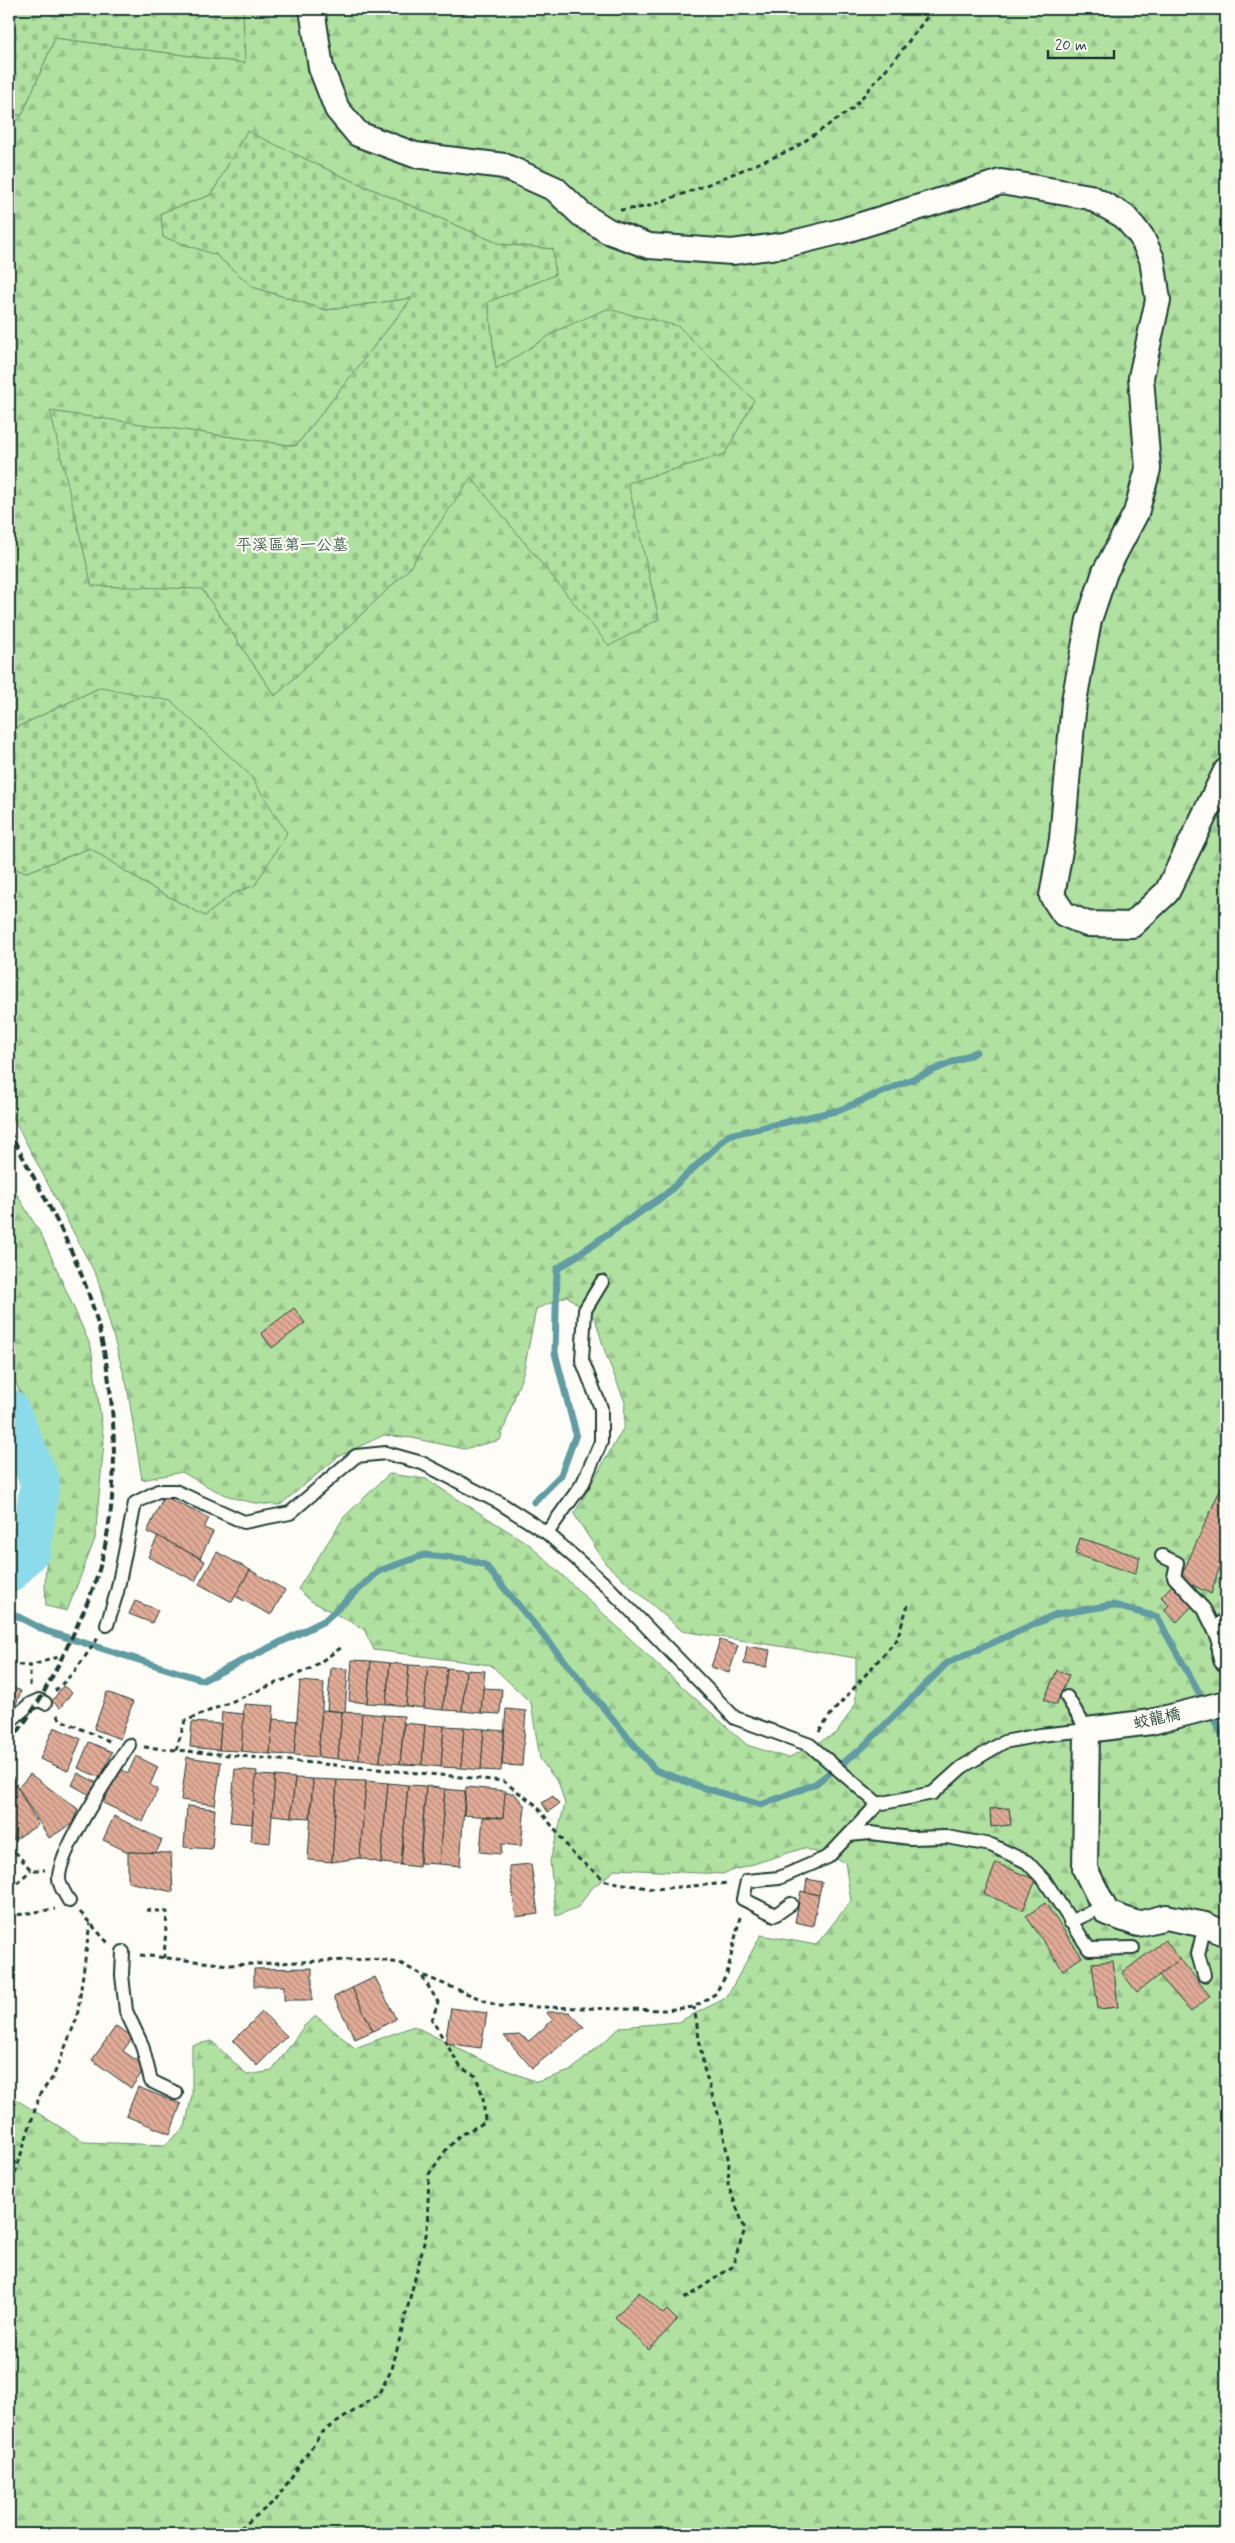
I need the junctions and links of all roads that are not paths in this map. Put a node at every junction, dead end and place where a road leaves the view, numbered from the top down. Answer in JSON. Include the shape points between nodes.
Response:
{"nodes":[{"id":1,"x":312,"y":9,"type":"edge"},
{"id":2,"x":1226,"y":771,"type":"edge"},
{"id":3,"x":602,"y":1282,"type":"dead end"},
{"id":4,"x":547,"y":1533,"type":"junction"},
{"id":5,"x":1162,"y":1556,"type":"dead end"},
{"id":6,"x":107,"y":1626,"type":"road end"},
{"id":7,"x":1226,"y":1626,"type":"edge"},
{"id":8,"x":1225,"y":1654,"type":"edge"},
{"id":9,"x":1067,"y":1697,"type":"dead end"},
{"id":10,"x":48,"y":1700,"type":"road end"},
{"id":11,"x":1226,"y":1703,"type":"edge"},
{"id":12,"x":9,"y":1722,"type":"edge"},
{"id":13,"x":1087,"y":1730,"type":"junction"},
{"id":14,"x":129,"y":1745,"type":"road end"},
{"id":15,"x":878,"y":1804,"type":"junction"},
{"id":16,"x":849,"y":1835,"type":"junction"},
{"id":17,"x":70,"y":1901,"type":"road end"},
{"id":18,"x":791,"y":1904,"type":"dead end"},
{"id":19,"x":1104,"y":1906,"type":"junction"},
{"id":20,"x":1070,"y":1922,"type":"junction"},
{"id":21,"x":1205,"y":1925,"type":"junction"},
{"id":22,"x":1226,"y":1934,"type":"edge"},
{"id":23,"x":1133,"y":1948,"type":"dead end"},
{"id":24,"x":123,"y":1952,"type":"road end"},
{"id":25,"x":1204,"y":1975,"type":"dead end"},
{"id":26,"x":176,"y":2093,"type":"dead end"}],
"edges":[{"from":1,"to":2,"type":"street","via":[[320,68],[337,109],[358,134],[415,155],[504,166],[555,189],[581,214],[608,231],[650,246],[732,252],[785,245],[842,231],[1001,182],[1090,197],[1124,216],[1142,236],[1152,259],[1158,300],[1141,377],[1148,469],[1136,512],[1105,572],[1087,629],[1074,701],[1062,839],[1052,896],[1064,914],[1087,924],[1132,926],[1167,892]]},
{"from":3,"to":4,"type":"lane","via":[[585,1310],[582,1360],[601,1408],[601,1442],[583,1483]]},
{"from":4,"to":6,"type":"lane","via":[[500,1503],[422,1463],[386,1454],[356,1456],[290,1513],[244,1522],[175,1491],[158,1491],[135,1503],[118,1592]]},
{"from":4,"to":15,"type":"lane","via":[[608,1587],[735,1718],[810,1745]]},
{"from":5,"to":8,"type":"lane","via":[[1177,1564],[1174,1577],[1204,1609]]},
{"from":7,"to":8,"type":"street"},
{"from":9,"to":13,"type":"lane"},
{"from":10,"to":12,"type":"lane","via":[[30,1704]]},
{"from":11,"to":13,"type":"street","name":"蛟龍橋","via":[[1151,1722]]},
{"from":13,"to":15,"type":"lane","via":[[1004,1742],[962,1767],[933,1794]]},
{"from":13,"to":19,"type":"street","via":[[1085,1870]]},
{"from":14,"to":17,"type":"lane","via":[[61,1865],[58,1879]]},
{"from":15,"to":16,"type":"lane"},
{"from":16,"to":18,"type":"lane","via":[[828,1857],[780,1878],[747,1881],[744,1899],[775,1915]]},
{"from":16,"to":20,"type":"lane","via":[[947,1837],[991,1845],[1027,1862],[1045,1881]]},
{"from":19,"to":20,"type":"lane"},
{"from":19,"to":21,"type":"street","via":[[1107,1913],[1138,1924],[1166,1917]]},
{"from":20,"to":23,"type":"lane","via":[[1089,1949]]},
{"from":21,"to":22,"type":"street"},
{"from":21,"to":25,"type":"lane","via":[[1198,1954]]},
{"from":24,"to":26,"type":"lane","via":[[126,2011],[142,2045],[151,2081]]}]}
